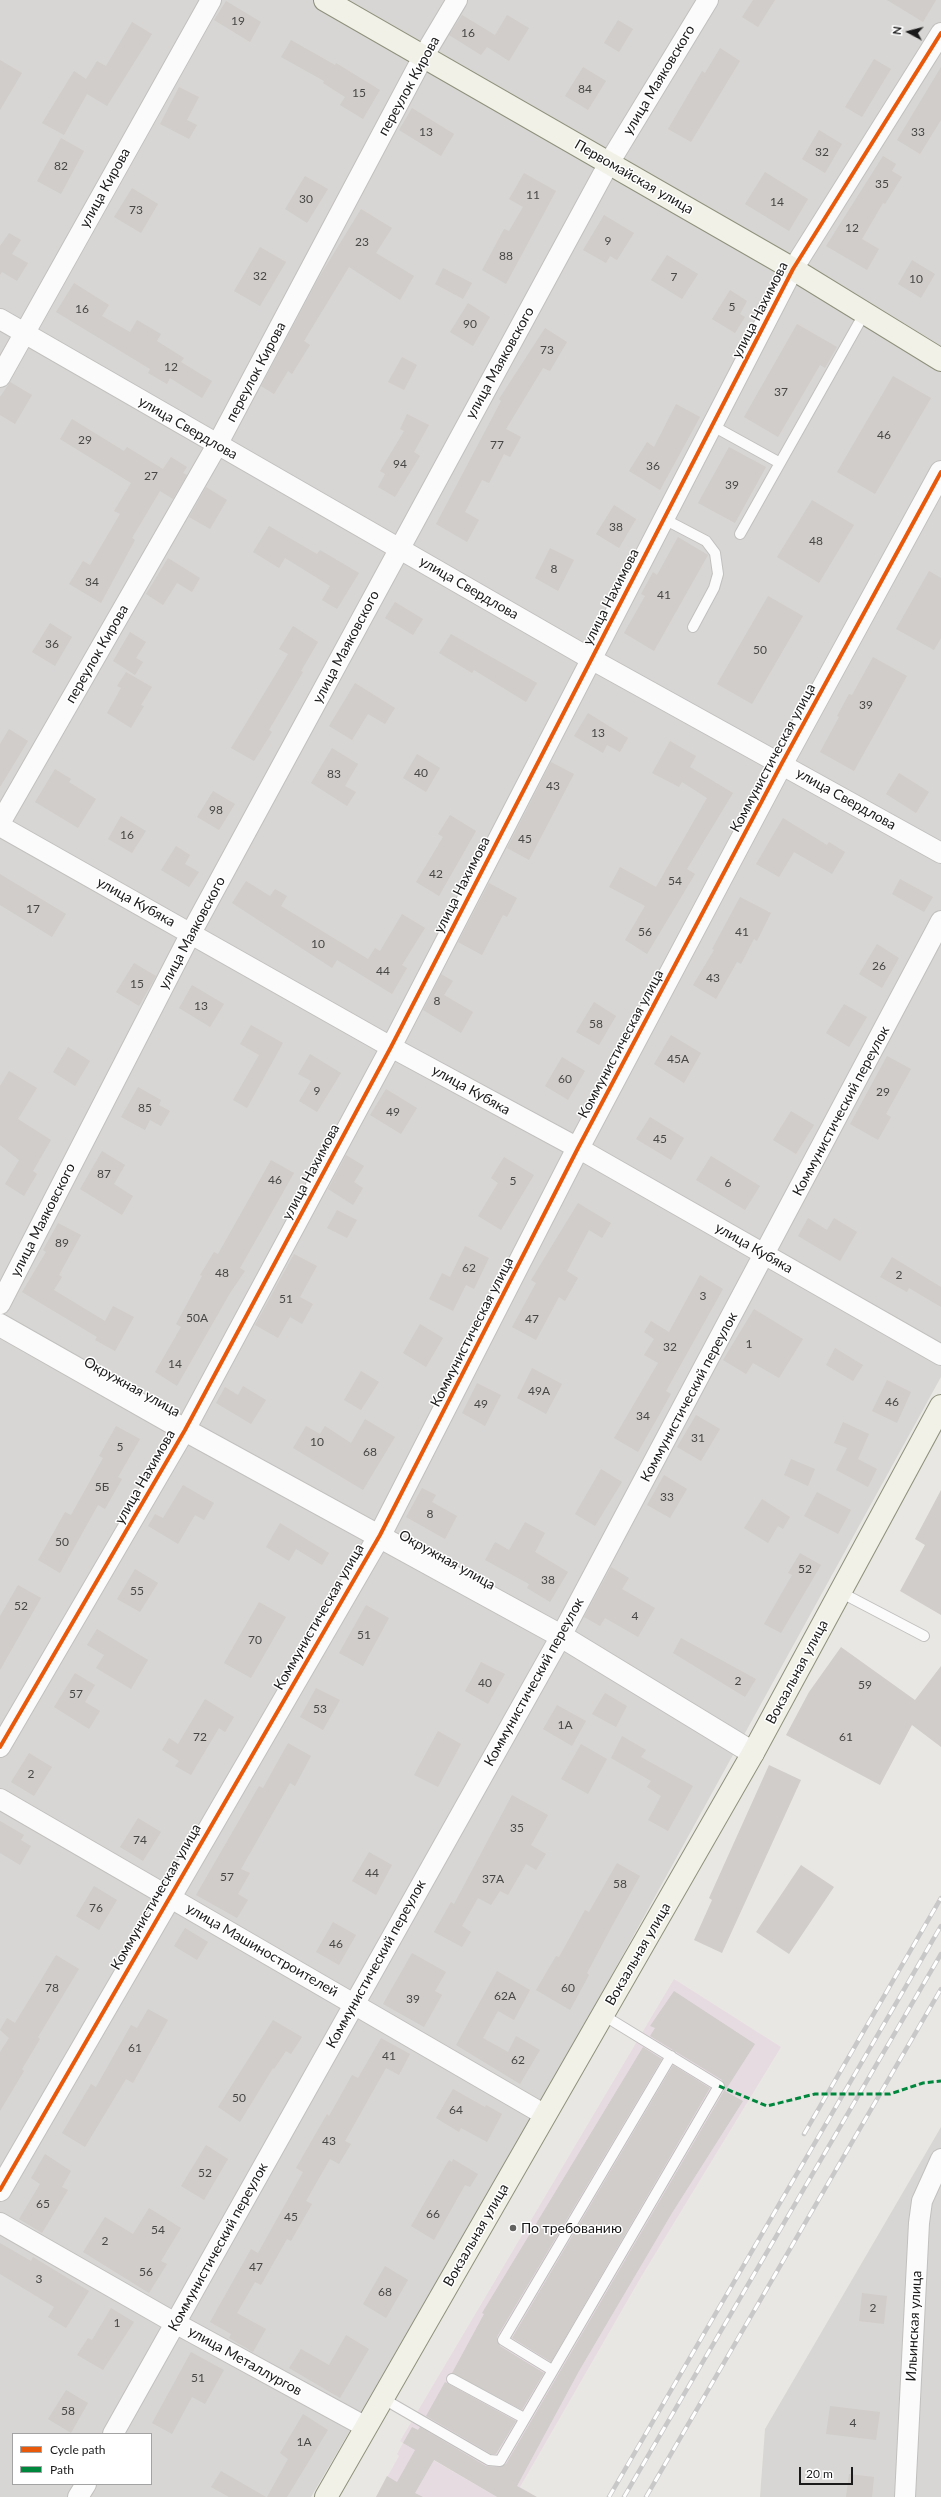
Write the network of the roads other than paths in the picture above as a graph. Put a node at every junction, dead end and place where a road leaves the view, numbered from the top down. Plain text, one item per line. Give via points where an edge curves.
1 (211, 0) edge
2 (325, 0) edge
3 (457, 0) edge
4 (708, 0) edge
5 (941, 33) edge
6 (423, 57) junction
7 (609, 163) junction
8 (793, 269) junction
9 (864, 314) junction
10 (0, 319) edge
11 (24, 332) junction
12 (941, 360) edge
13 (0, 377) edge
14 (713, 426) junction
15 (217, 445) junction
16 (780, 463) junction
17 (941, 472) edge
18 (664, 519) junction
19 (740, 534) dead end
20 (400, 548) junction
21 (693, 627) dead end
22 (591, 659) junction
23 (782, 763) junction
24 (0, 823) edge
25 (0, 826) edge
26 (941, 853) edge
27 (941, 921) edge
28 (191, 933) junction
29 (391, 1047) junction
30 (578, 1148) junction
31 (765, 1254) junction
32 (0, 1304) edge
33 (0, 1326) edge
34 (941, 1356) edge
35 (941, 1406) edge
36 (185, 1430) junction
37 (380, 1535) junction
38 (840, 1592) junction
39 (561, 1636) junction
40 (924, 1636) dead end
41 (0, 1747) edge
42 (754, 1753) junction
43 (0, 1799) edge
44 (169, 1896) junction
45 (354, 2003) junction
46 (603, 2015) junction
47 (671, 2056) junction
48 (545, 2115) junction
49 (941, 2159) edge
50 (0, 2190) edge
51 (0, 2222) edge
52 (175, 2323) junction
53 (552, 2370) junction
54 (452, 2378) dead end
55 (382, 2398) junction
56 (524, 2418) junction
57 (366, 2427) junction
58 (114, 2433) edge
59 (85, 2485) edge
60 (78, 2497) edge
61 (326, 2497) edge
62 (905, 2497) edge

1 - 11 street, улица Кирова
2 - 6 main road, Первомайская улица
3 - 6 street, переулок Кирова
4 - 7 street, улица Маяковского
5 - 8 street, улица Нахимова
6 - 7 main road, Первомайская улица
6 - 15 street, переулок Кирова
7 - 8 main road, Первомайская улица
7 - 20 street, улица Маяковского
8 - 9 main road, Первомайская улица
8 - 14 street, улица Нахимова
9 - 12 main road, Первомайская улица
9 - 16 lane
10 - 11 street, улица Свердлова
11 - 13 street, улица Кирова
11 - 15 street, улица Свердлова
14 - 16 lane
14 - 18 street, улица Нахимова
15 - 20 street, улица Свердлова
15 - 24 street, переулок Кирова
16 - 19 lane
17 - 23 street, Коммунистическая улица
18 - 21 lane via 706,541 714,554 718,574 714,588
18 - 22 street, улица Нахимова
20 - 22 street, улица Свердлова
20 - 28 street, улица Маяковского
22 - 23 street, улица Свердлова
22 - 29 street, улица Нахимова
23 - 26 street, улица Свердлова
23 - 30 street, Коммунистическая улица
25 - 28 street, улица Кубяка
27 - 31 street, Коммунистический переулок
28 - 29 street, улица Кубяка
28 - 32 street, улица Маяковского
29 - 30 street, улица Кубяка
29 - 36 street, улица Нахимова
30 - 31 street, улица Кубяка
30 - 37 street, Коммунистическая улица
31 - 34 street, улица Кубяка
31 - 39 street, Коммунистический переулок
33 - 36 street, Окружная улица
35 - 38 main road, Вокзальная улица
36 - 37 street, Окружная улица
36 - 41 street, улица Нахимова
37 - 39 street, Окружная улица
37 - 44 street, Коммунистическая улица
38 - 40 lane
38 - 42 main road, Вокзальная улица
39 - 42 street, Окружная улица
39 - 45 street, Коммунистический переулок
42 - 46 main road, Вокзальная улица
43 - 44 street, улица Машиностроителей
44 - 45 street, улица Машиностроителей
44 - 50 street, Коммунистическая улица
45 - 48 street, улица Машиностроителей
45 - 52 street, Коммунистический переулок
46 - 47 lane
46 - 48 main road, Вокзальная улица
47 - 53 lane via 719,2086
47 - 53 lane via 502,2340
48 - 55 main road, Вокзальная улица
49 - 62 street, Ильинская улица via 922,2201 919,2223
51 - 52 street, улица Металлургов
52 - 57 street, улица Металлургов
52 - 58 street, Коммунистический переулок
53 - 56 lane
54 - 56 lane
55 - 56 lane via 489,2460 500,2461
55 - 57 main road, Вокзальная улица
57 - 61 main road, Вокзальная улица
59 - 60 street

